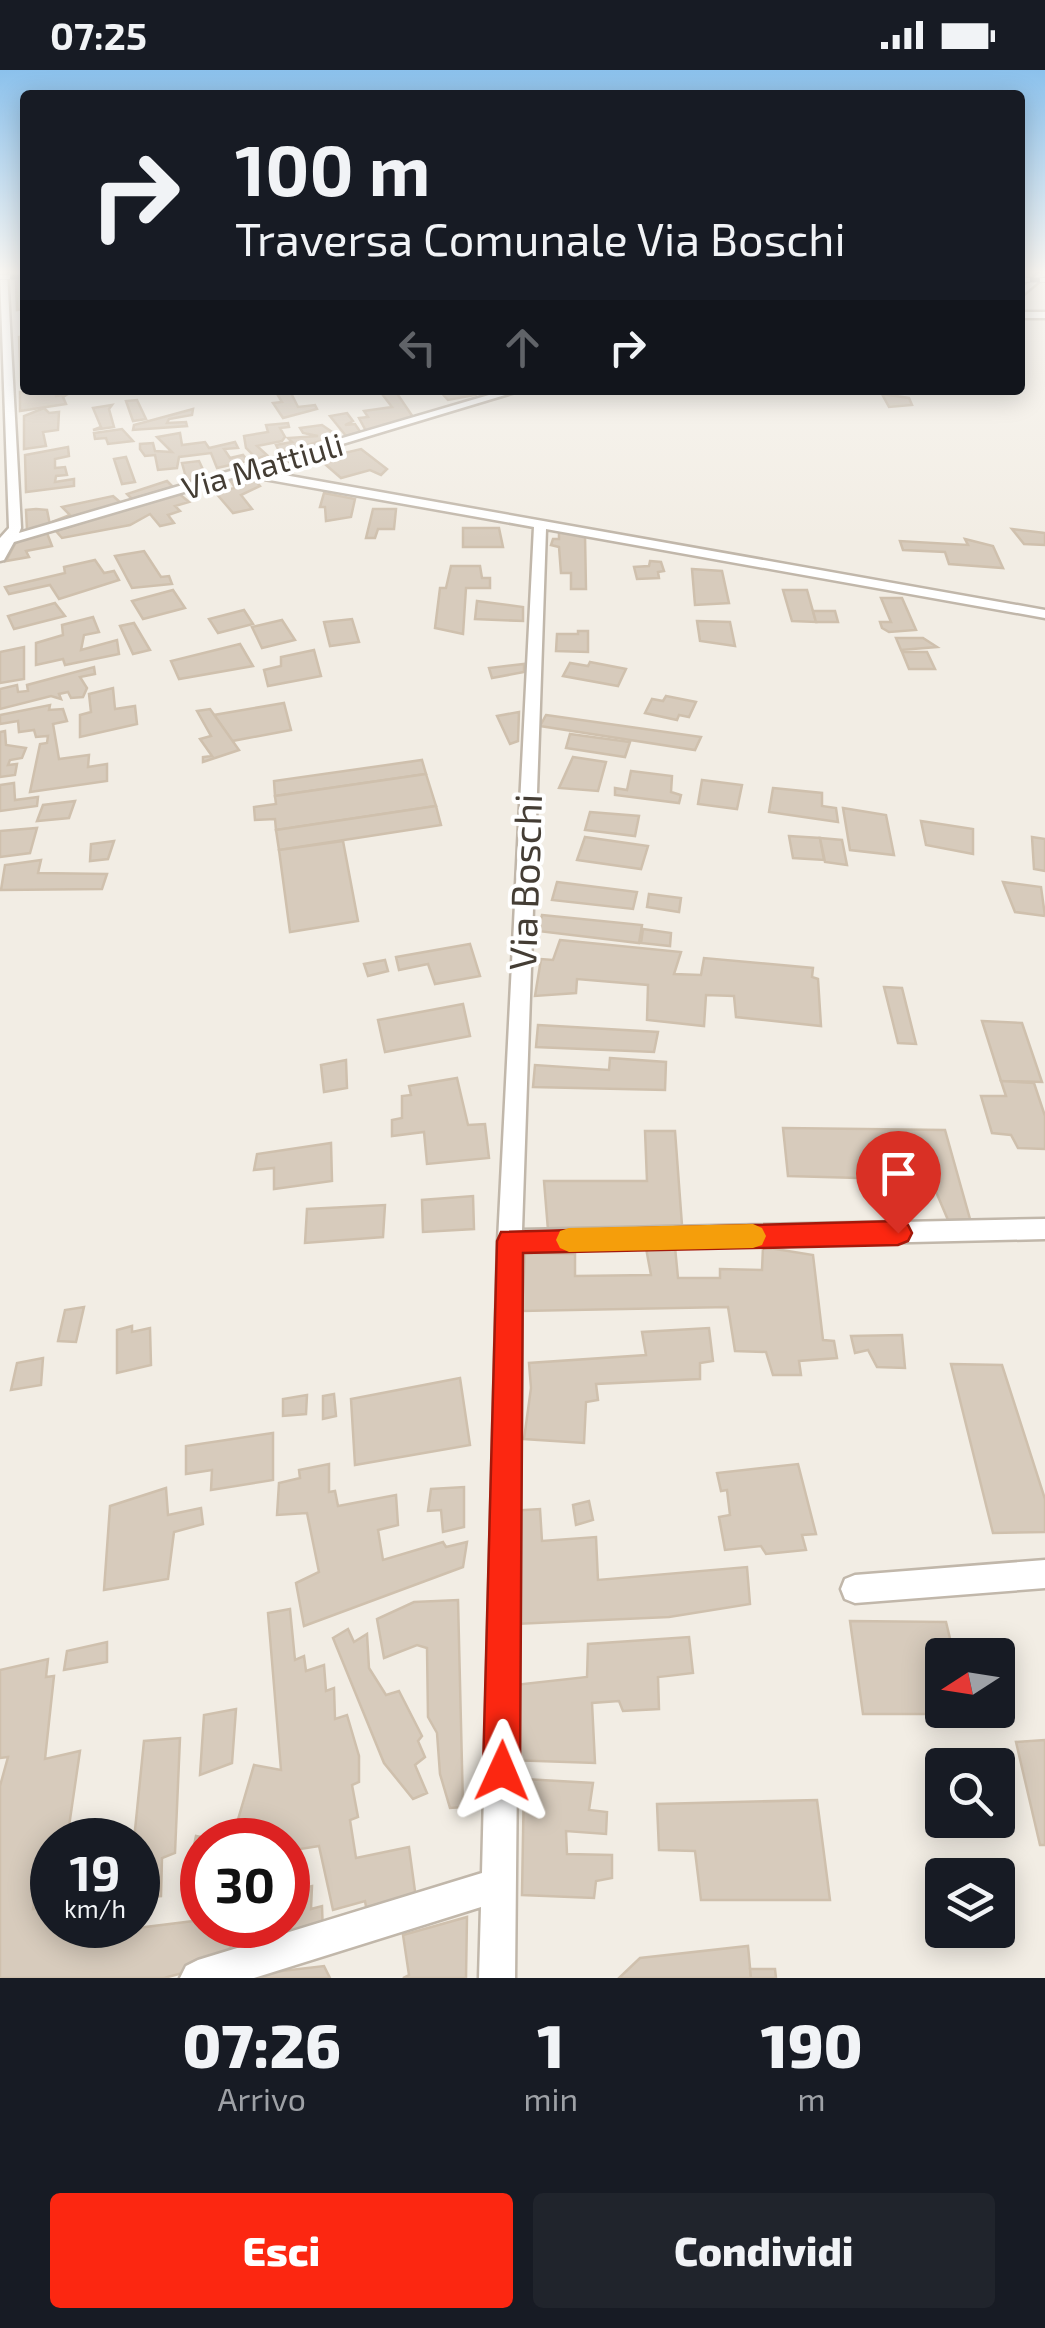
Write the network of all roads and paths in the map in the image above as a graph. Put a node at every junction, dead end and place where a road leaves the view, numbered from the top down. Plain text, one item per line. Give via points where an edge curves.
1 (7, 361) edge
2 (500, 395) edge
3 (241, 471) junction
4 (540, 524) junction
5 (4, 541) edge
6 (0, 557) edge
7 (1043, 614) edge
8 (1045, 1229) edge
9 (510, 1241) junction
10 (1045, 1574) edge
11 (855, 1589) dead end
12 (500, 1884) junction
13 (198, 1978) edge
14 (498, 1978) edge

1 - 5 street via 15,528
2 - 3 street, Via Mattiuli
3 - 4 street
3 - 5 street, Via Mattiuli
4 - 7 street
4 - 9 street, Via Boschi
5 - 6 street
8 - 9 street
9 - 12 street, Via Boschi
10 - 11 street
12 - 13 street
12 - 14 street, Via Boschi

